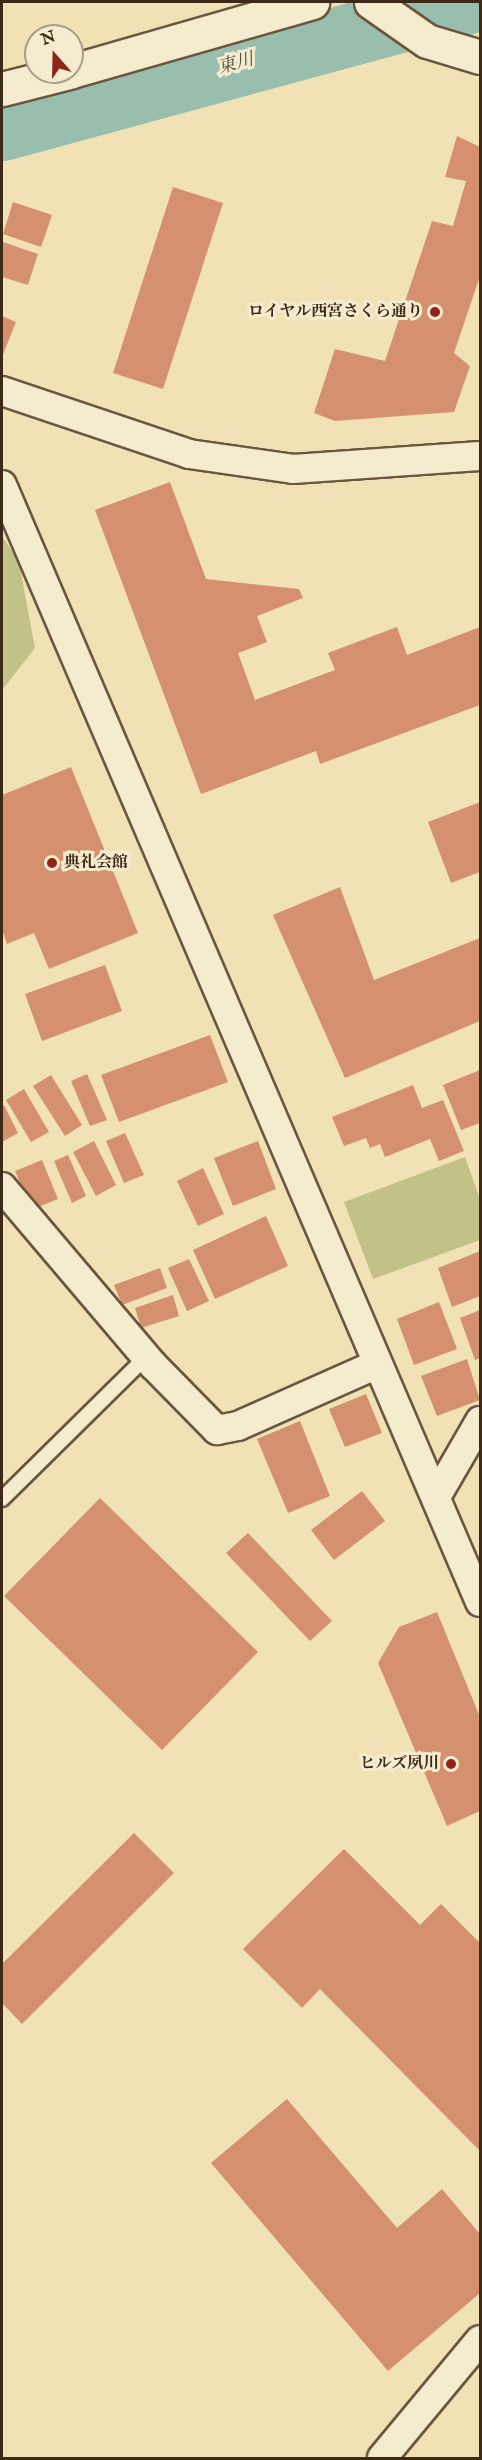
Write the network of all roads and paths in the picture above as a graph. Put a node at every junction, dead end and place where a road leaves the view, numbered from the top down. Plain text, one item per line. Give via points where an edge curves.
1 (312, 2) edge
2 (374, 4) edge
3 (480, 57) edge
4 (84, 68) edge
5 (24, 84) edge
6 (2, 89) edge
7 (2, 392) edge
8 (480, 456) edge
9 (2, 485) edge
10 (2, 1187) edge
11 (146, 1357) junction
12 (377, 1364) junction
13 (480, 1421) edge
14 (435, 1497) junction
15 (2, 1499) edge
16 (480, 1602) edge
17 (480, 2340) edge
18 (382, 2458) edge

1 - 4 street
2 - 3 street via 427,41
5 - 6 street
7 - 8 street via 189,454 293,469
9 - 12 street
10 - 11 street
11 - 12 street via 217,1430 238,1426
11 - 15 lane
12 - 14 street
13 - 14 street
14 - 16 street
17 - 18 street

